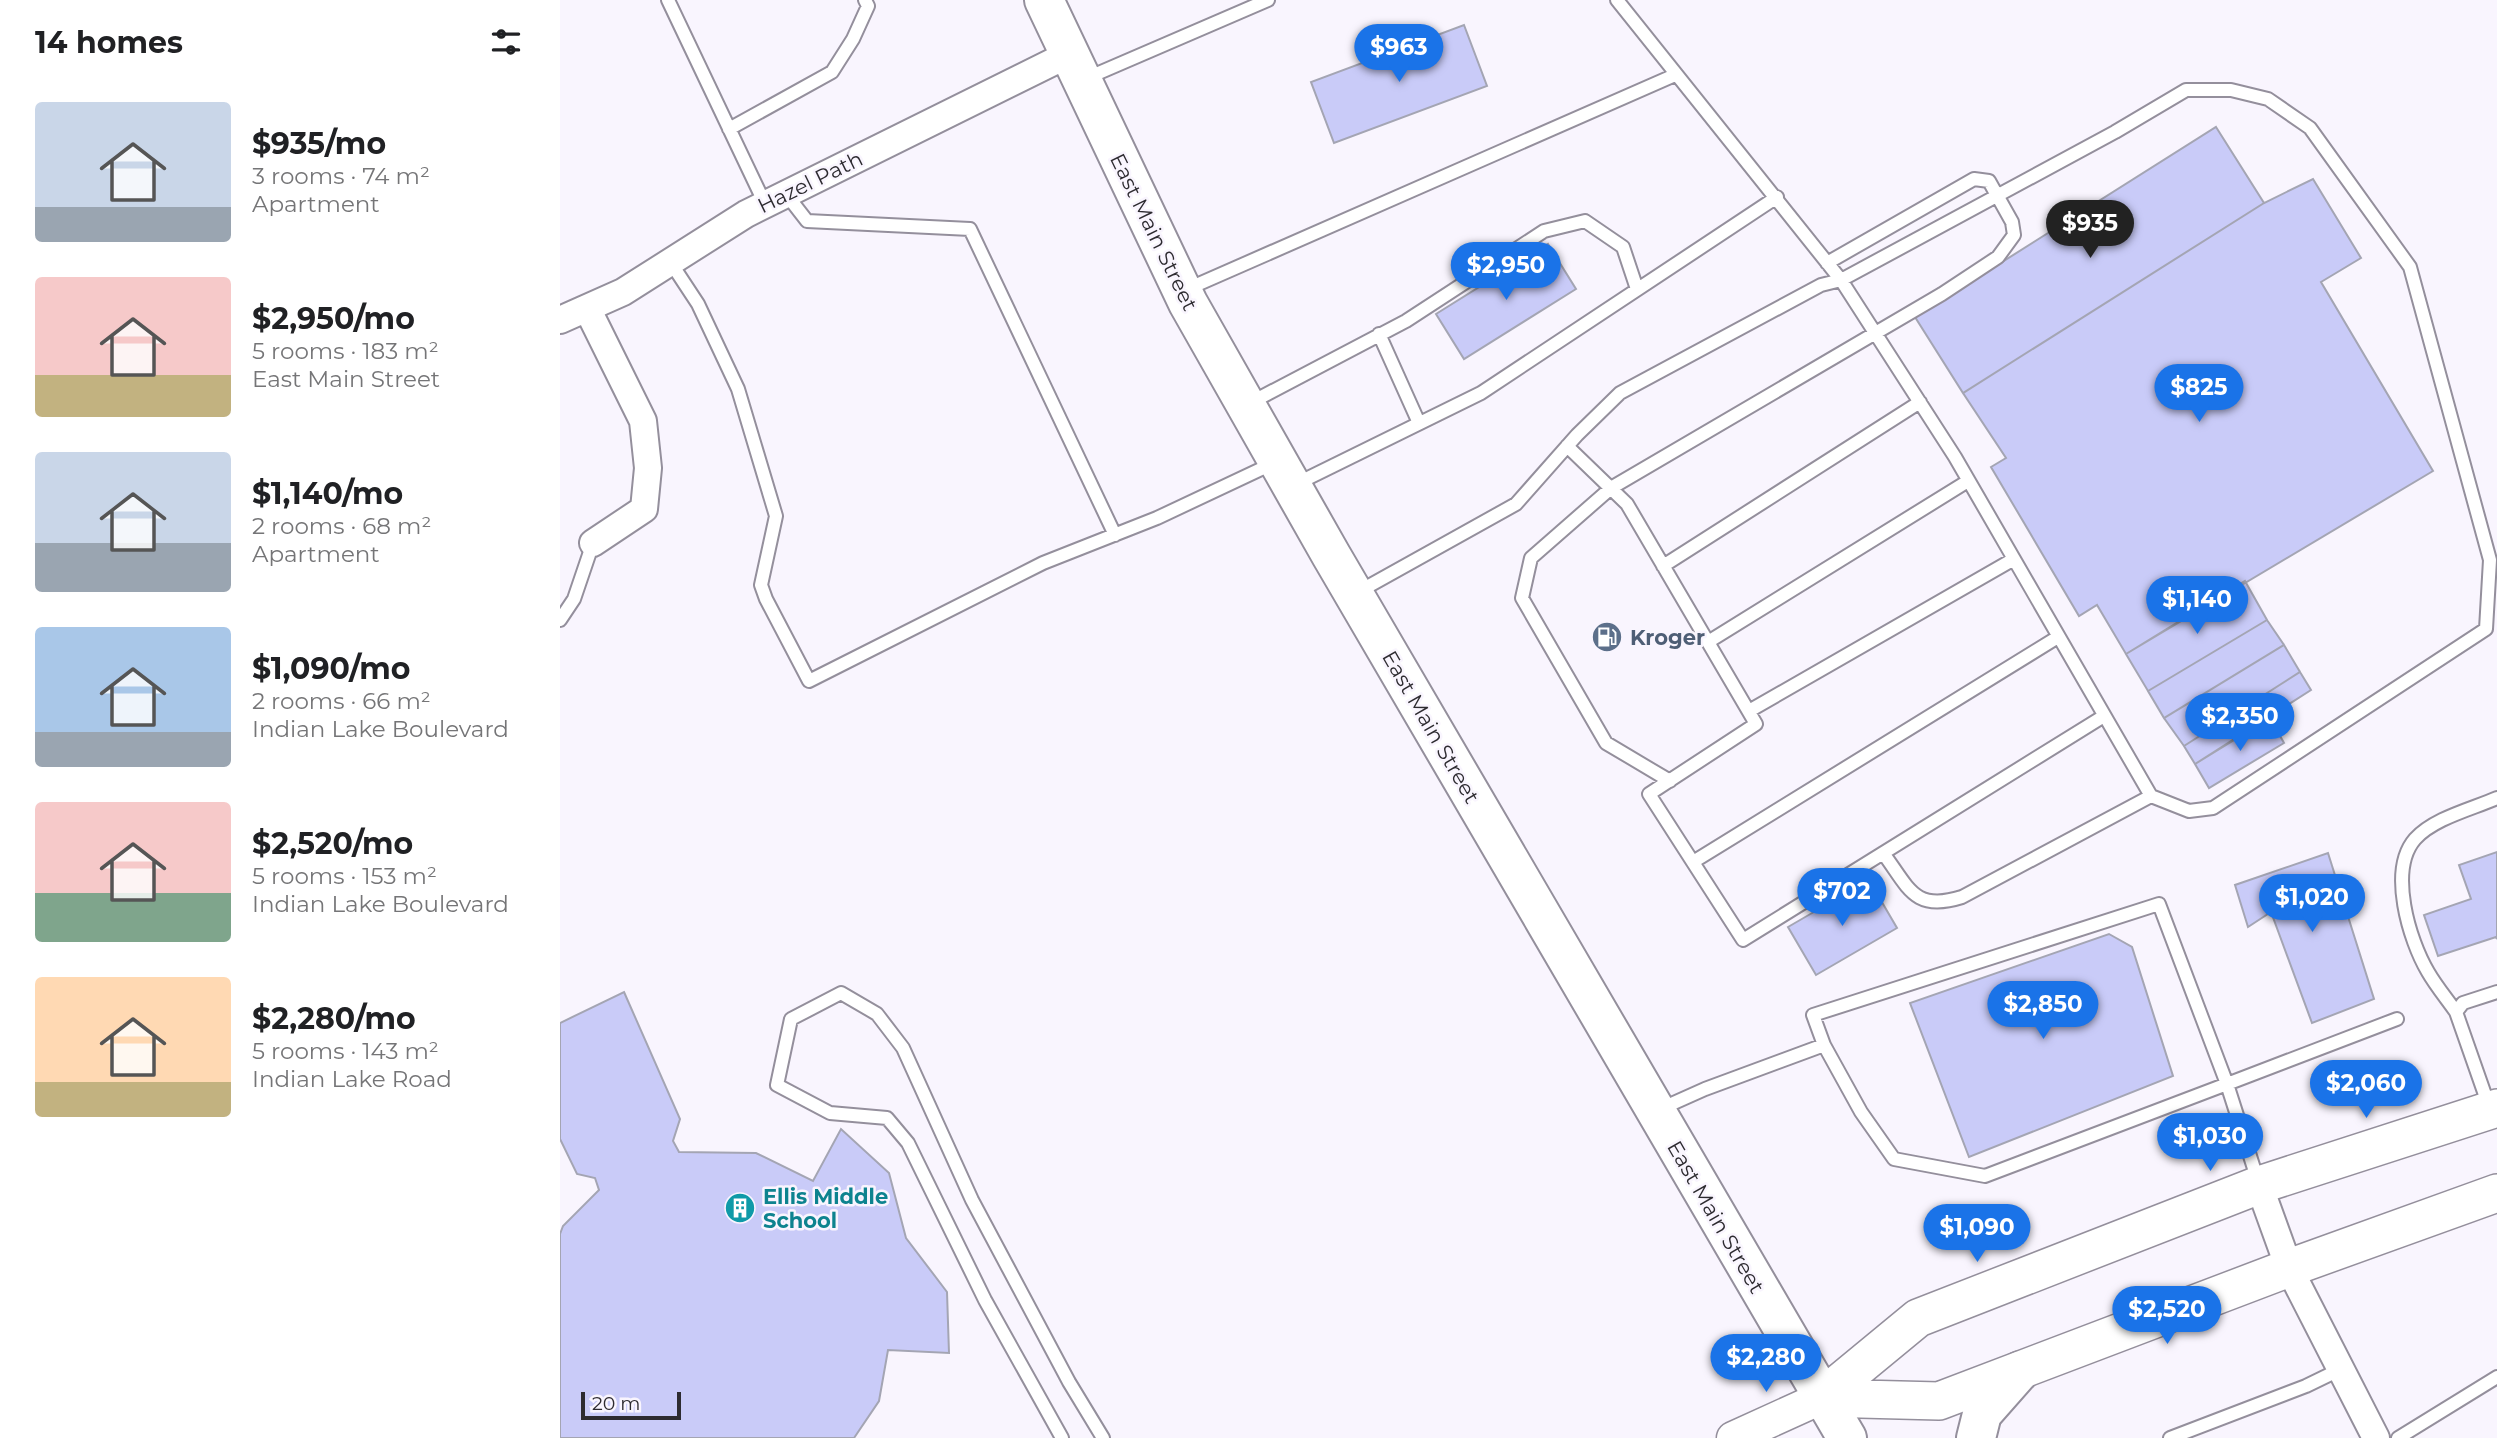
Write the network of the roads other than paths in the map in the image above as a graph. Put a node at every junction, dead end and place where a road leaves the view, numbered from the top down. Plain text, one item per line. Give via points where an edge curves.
1 (668, 0) edge
2 (865, 0) edge
3 (1044, 0) edge
4 (1268, 0) edge
5 (1617, 0) edge
6 (1074, 68) junction
7 (1675, 75) junction
8 (729, 129) junction
9 (1998, 195) junction
10 (1777, 197) junction
11 (775, 199) junction
12 (671, 263) junction
13 (1828, 263) junction
14 (1841, 280) junction
15 (1637, 289) junction
16 (1182, 291) junction
17 (587, 308) junction
18 (560, 320) edge
19 (1877, 333) junction
20 (1379, 334) junction
21 (1920, 402) junction
22 (1246, 405) junction
23 (1419, 423) junction
24 (1567, 446) junction
25 (1285, 474) junction
26 (1968, 481) junction
27 (1611, 488) junction
28 (1115, 535) junction
29 (593, 542) joint
30 (2014, 559) junction
31 (1663, 566) junction
32 (1354, 594) junction
33 (560, 620) edge
34 (2058, 637) junction
35 (1708, 642) junction
36 (1749, 711) junction
37 (2104, 716) junction
38 (1670, 780) junction
39 (2151, 796) junction
40 (2497, 798) edge
41 (1884, 853) junction
42 (1693, 862) junction
43 (2497, 992) edge
44 (2456, 1012) junction
45 (2397, 1019) dead end
46 (1824, 1045) junction
47 (2227, 1084) junction
48 (2494, 1109) edge
49 (1655, 1112) junction
50 (2259, 1185) junction
51 (2497, 1193) edge
52 (2289, 1268) junction
53 (2341, 1369) junction
54 (2020, 1371) junction
55 (2497, 1377) edge
56 (1821, 1398) junction
57 (1062, 1438) edge
58 (1103, 1438) edge
59 (1733, 1438) edge
60 (1847, 1438) edge
61 (1976, 1438) edge
62 (2170, 1438) edge
63 (2376, 1438) edge
64 (2398, 1438) edge

1 - 8 lane
2 - 8 lane via 867,6 853,39 832,72
3 - 6 main road, East Main Street
4 - 6 lane
5 - 7 lane
6 - 11 street, Hazel Path
6 - 16 main road, East Main Street
7 - 10 lane
7 - 16 lane
8 - 11 lane
9 - 13 lane via 1989,181 1974,179
9 - 14 lane
9 - 19 lane via 2012,222 2014,235 2009,246
9 - 39 lane via 2186,90 2231,90 2269,99 2310,128 2410,267 2490,560 2486,629 2213,808 2189,811
10 - 13 lane
10 - 15 lane
11 - 12 street, Hazel Path
11 - 28 lane via 807,221 970,229
12 - 17 street, Hazel Path
12 - 28 lane via 698,304 738,389 776,516 761,585 809,681 1043,563
13 - 14 lane
14 - 19 lane
14 - 24 lane via 1821,285 1620,393
15 - 20 lane via 1623,247 1586,220 1544,231
15 - 23 lane via 1481,393
16 - 22 main road, East Main Street
17 - 18 street, Hazel Path
17 - 29 street via 643,421 648,468 643,509
19 - 21 lane
19 - 27 lane
20 - 22 lane
20 - 23 lane
21 - 26 lane
21 - 31 lane
22 - 25 main road, East Main Street
23 - 25 lane
24 - 27 lane
24 - 32 lane via 1516,504
25 - 28 lane
25 - 32 main road, East Main Street
26 - 30 lane
26 - 35 lane
27 - 31 lane via 1627,504
27 - 38 lane via 1531,558 1522,598 1606,743
29 - 33 lane via 574,599
30 - 34 lane
30 - 36 lane
31 - 35 lane
32 - 49 main road, East Main Street
34 - 37 lane
34 - 42 lane
35 - 36 lane
36 - 38 lane via 1756,724
37 - 39 lane
37 - 41 lane
38 - 42 lane via 1649,794
39 - 41 lane via 1975,891 1944,903 1917,898
40 - 44 lane via 2426,831 2415,839 2401,866 2404,908 2427,971
41 - 42 lane via 1743,940
43 - 44 lane via 2463,1003
44 - 48 lane
45 - 47 lane
46 - 47 lane via 1861,1112 1894,1159 1985,1176
46 - 47 lane via 1813,1015 2159,904
46 - 49 lane
47 - 50 lane
48 - 50 main road
49 - 56 main road, East Main Street
50 - 52 street
50 - 56 main road via 1918,1318
51 - 52 main road
52 - 53 street
52 - 54 main road
53 - 62 lane
53 - 63 street
54 - 56 main road via 1938,1401
54 - 61 main road via 1982,1414
55 - 64 lane
56 - 59 street
56 - 60 main road, East Main Street
57 - 58 lane via 985,1300 908,1143 887,1118 830,1113 777,1085 791,1019 841,993 877,1014 903,1048 972,1200

